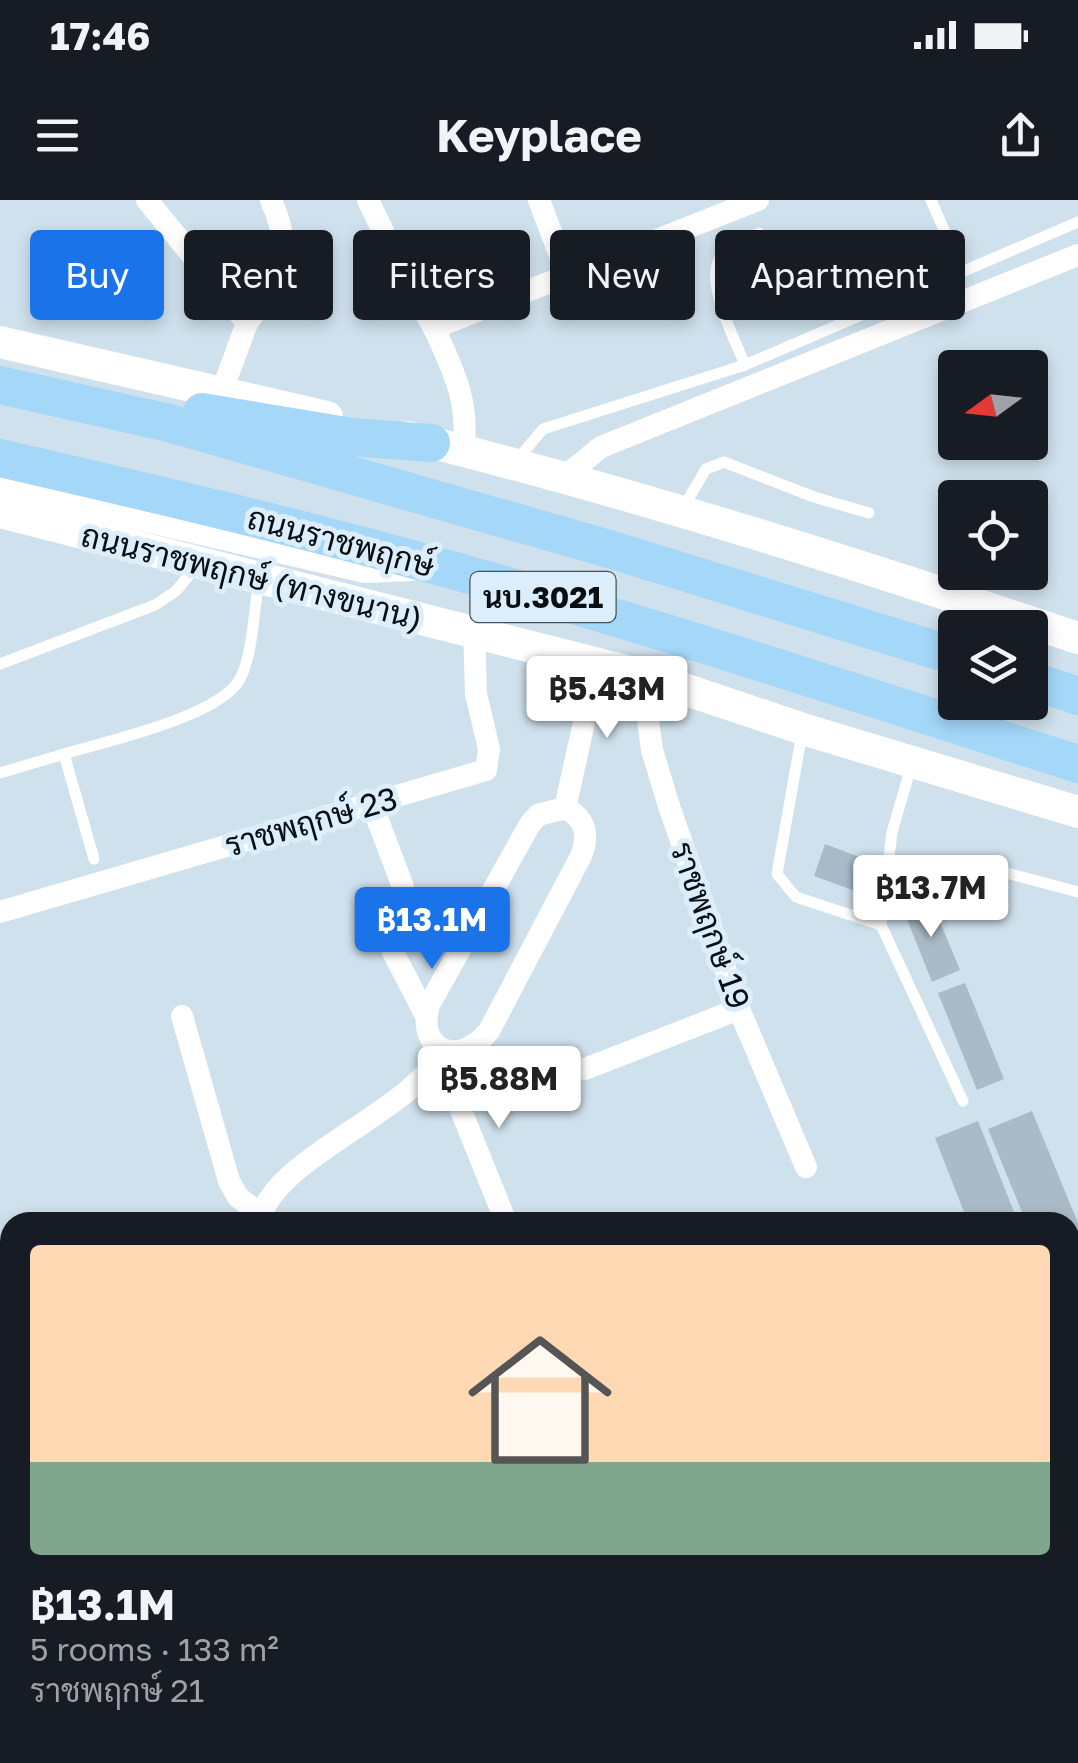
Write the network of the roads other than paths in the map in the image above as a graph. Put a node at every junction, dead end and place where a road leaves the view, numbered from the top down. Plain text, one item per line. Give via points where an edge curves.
1 (147, 200) edge
2 (271, 200) edge
3 (368, 200) edge
4 (538, 200) edge
5 (931, 200) edge
6 (745, 203) edge
7 (1078, 222) edge
8 (550, 230) edge
9 (680, 230) edge
10 (944, 230) edge
11 (1078, 256) edge
12 (965, 270) edge
13 (550, 283) edge
14 (727, 320) edge
15 (849, 320) edge
16 (247, 323) junction
17 (434, 328) junction
18 (0, 342) edge
19 (0, 364) edge
20 (745, 365) junction
21 (0, 385) edge
22 (56, 385) junction
23 (218, 402) junction
24 (448, 447) junction
25 (0, 458) edge
26 (515, 463) junction
27 (563, 478) junction
28 (0, 482) edge
29 (0, 512) edge
30 (681, 512) junction
31 (870, 513) dead end
32 (201, 562) junction
33 (430, 564) junction
34 (259, 578) junction
35 (474, 631) junction
36 (1078, 638) edge
37 (938, 651) edge
38 (0, 664) edge
39 (598, 664) junction
40 (642, 676) junction
41 (1048, 686) edge
42 (1078, 696) edge
43 (802, 729) junction
44 (64, 754) junction
45 (913, 762) junction
46 (1078, 764) edge
47 (0, 773) edge
48 (371, 802) junction
49 (566, 808) junction
50 (1078, 812) edge
51 (94, 859) dead end
52 (984, 867) dead end
53 (403, 887) dead end
54 (1078, 892) edge
55 (0, 912) edge
56 (881, 925) junction
57 (392, 952) dead end
58 (739, 1009) junction
59 (182, 1016) dead end
60 (426, 1016) junction
61 (440, 1056) junction
62 (586, 1069) dead end
63 (963, 1101) dead end
64 (806, 1167) dead end
65 (253, 1212) edge
66 (264, 1212) edge
67 (502, 1212) edge

1 - 16 street
2 - 16 street via 285,239 284,262
3 - 17 street
4 - 8 street
5 - 10 lane
6 - 9 street
7 - 12 lane
11 - 27 street via 600,447
13 - 17 street
14 - 20 lane
15 - 20 lane
16 - 23 street
17 - 24 street via 468,424
18 - 23 main road
19 - 22 main road
20 - 26 lane via 543,429
21 - 22 main road, ถนนราชพฤกษ์ / นบ.3021
22 - 23 main road
22 - 37 main road, ถนนราชพฤกษ์ / นบ.3021
23 - 24 main road via 352,436
24 - 26 main road
25 - 33 main road, ถนนราชพฤกษ์ / นบ.3021
26 - 27 main road
27 - 30 main road
28 - 33 main road via 365,567
29 - 32 main road, ถนนราชพฤกษ์ (ทางขนาน) / นบ.3021
30 - 31 lane via 706,469 724,462
30 - 36 main road
32 - 34 main road, ถนนราชพฤกษ์ (ทางขนาน) / นบ.3021
32 - 38 lane via 155,605
33 - 46 main road, ถนนราชพฤกษ์ / นบ.3021
34 - 35 main road, ถนนราชพฤกษ์ (ทางขนาน) / นบ.3021
34 - 44 lane via 241,676 230,694 209,708
35 - 39 main road, ถนนราชพฤกษ์ (ทางขนาน) / นบ.3021
35 - 48 street, ราชพฤกษ์ 23 via 486,770
39 - 40 main road, ถนนราชพฤกษ์ (ทางขนาน) / นบ.3021
39 - 49 street
40 - 43 main road, ถนนราชพฤกษ์ (ทางขนาน) / นบ.3021
40 - 58 street, ราชพฤกษ์ 19 via 652,750
41 - 42 main road
43 - 45 main road, ถนนราชพฤกษ์ (ทางขนาน) / นบ.3021
43 - 56 lane via 777,874 796,897
44 - 47 lane
44 - 51 lane
45 - 50 main road, ถนนราชพฤกษ์ (ทางขนาน) / นบ.3021
45 - 56 lane via 892,832
48 - 53 street
48 - 55 street, ราชพฤกษ์ 23
49 - 60 street via 530,824
49 - 61 street via 584,826 581,856 488,1031 470,1049
52 - 54 lane
56 - 63 lane
57 - 60 street
58 - 62 street
58 - 64 street, ราชพฤกษ์ 19
59 - 65 street via 229,1182
60 - 61 street
61 - 66 street via 408,1091 298,1170
61 - 67 street

